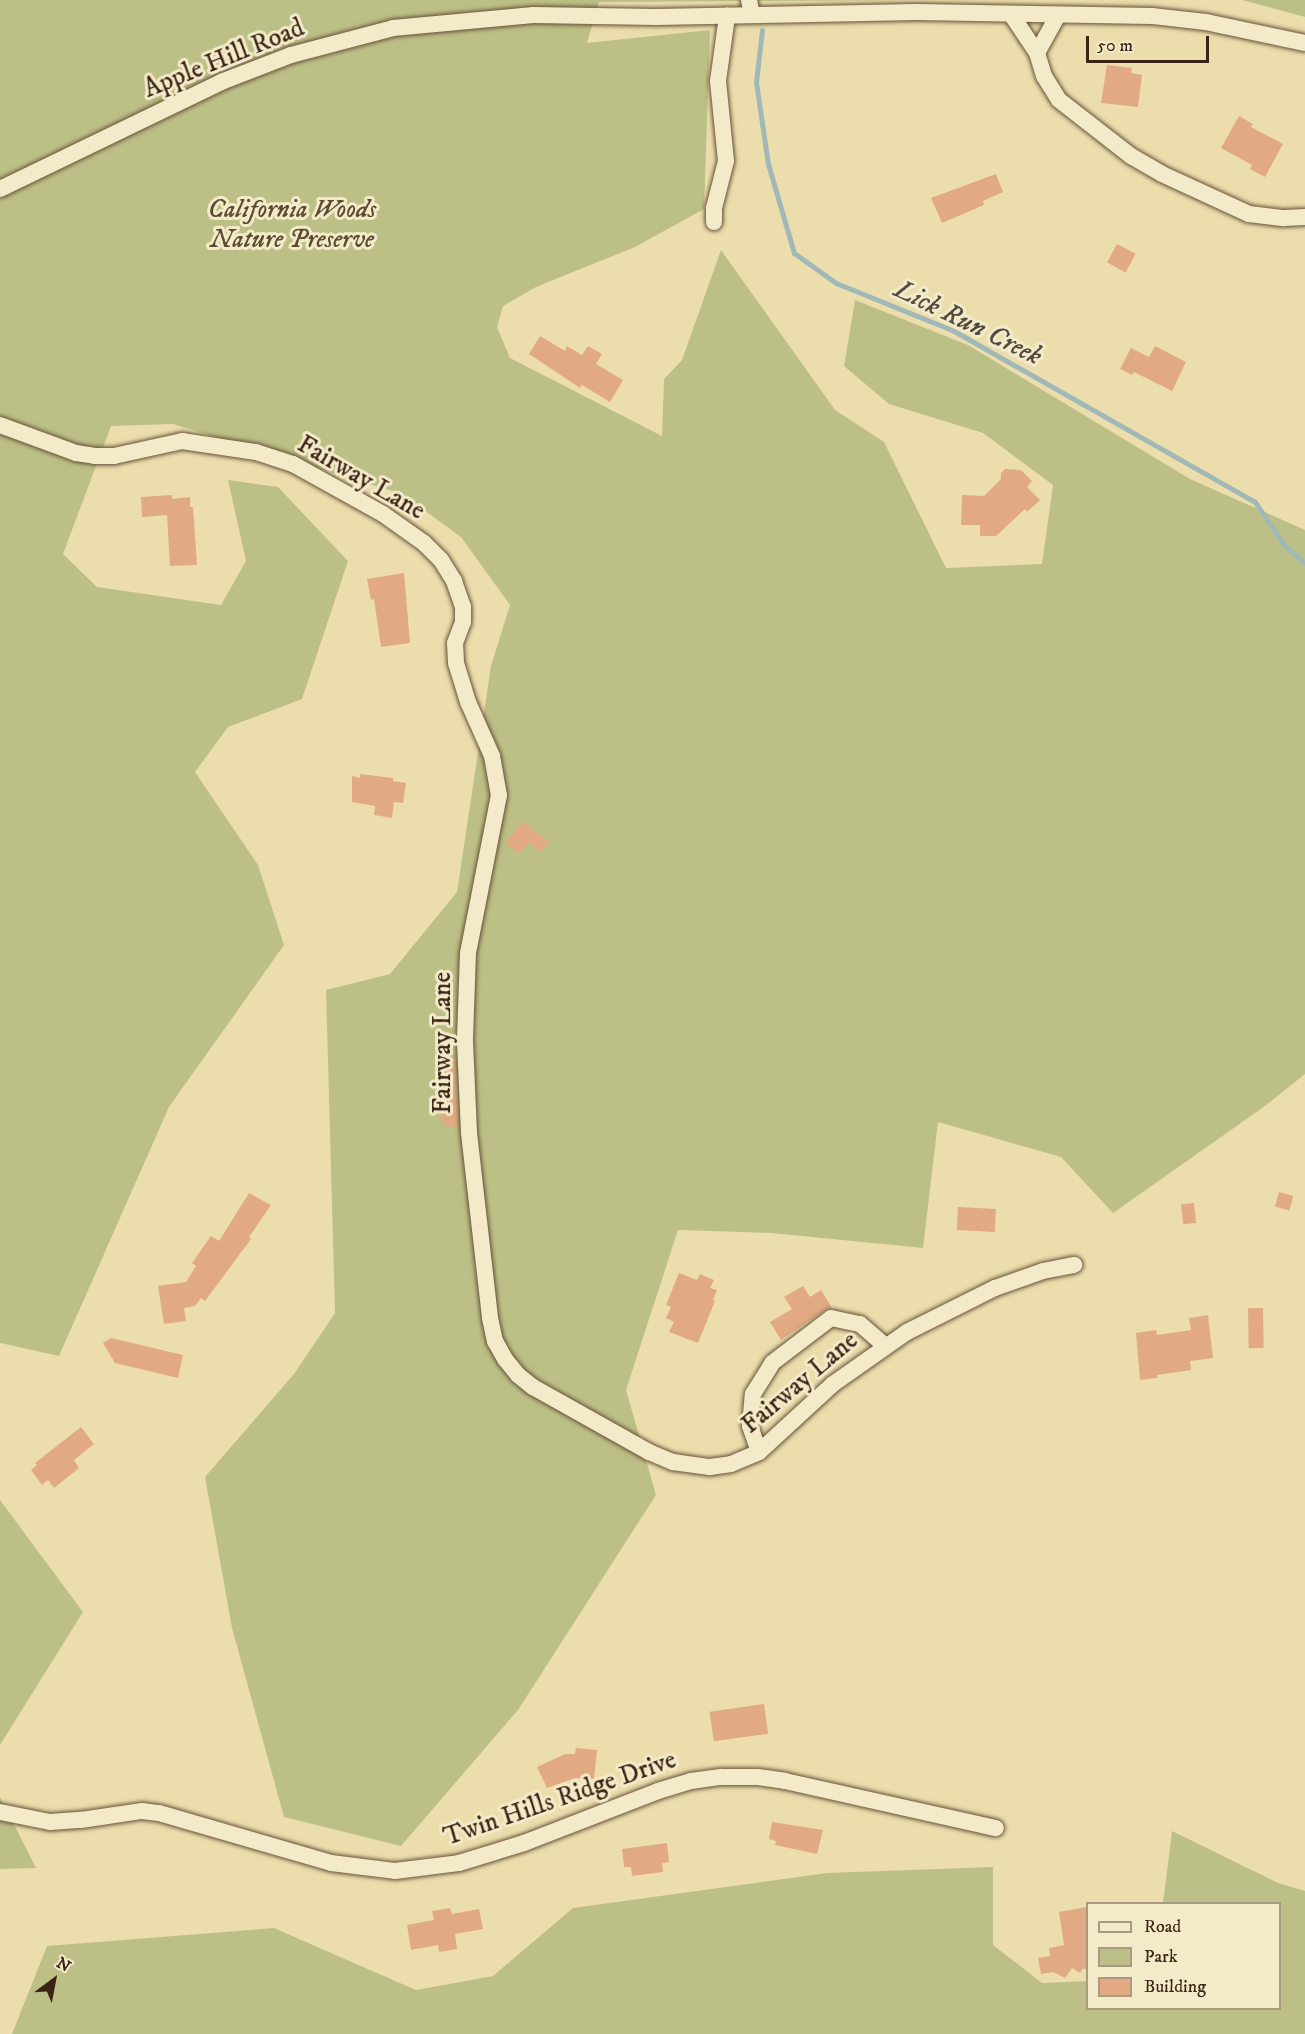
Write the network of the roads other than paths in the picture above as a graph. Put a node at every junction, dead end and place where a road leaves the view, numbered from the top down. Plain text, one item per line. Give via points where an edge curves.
1 (750, 8) edge
2 (1011, 15) junction
3 (1058, 15) junction
4 (727, 16) junction
5 (1305, 43) edge
6 (1037, 52) junction
7 (0, 189) edge
8 (1305, 217) edge
9 (714, 222) dead end
10 (0, 425) edge
11 (1074, 1265) dead end
12 (885, 1346) junction
13 (759, 1452) junction
14 (0, 1812) edge
15 (996, 1828) dead end

1 - 2 street, Apple Hill Road
1 - 4 street, Apple Hill Road
2 - 3 street, Apple Hill Road
2 - 6 street
3 - 5 street, Apple Hill Road via 1152,16 1206,22
3 - 6 street
4 - 7 street, Apple Hill Road via 533,15 393,28 291,55 221,82
4 - 9 street via 718,81 726,161
6 - 8 street via 1044,76 1059,100 1131,156 1249,214
10 - 13 street, Fairway Lane via 76,453 95,456 114,456 182,441 256,452 311,473 383,514 424,543 441,561 454,581 463,607 463,622 455,643 461,685 492,756 498,780 499,795 468,953 465,1041 477,1215 495,1341 518,1375 533,1387 649,1452 682,1464 710,1467 731,1464
11 - 12 street, Fairway Lane via 1043,1271 949,1308
12 - 13 street, Fairway Lane via 833,1384
12 - 13 street via 860,1324 831,1318 772,1363 753,1394 750,1426
14 - 15 street, Twin Hills Ridge Drive via 50,1822 142,1811 159,1813 331,1863 395,1871 459,1863 524,1843 658,1791 721,1777 785,1780

